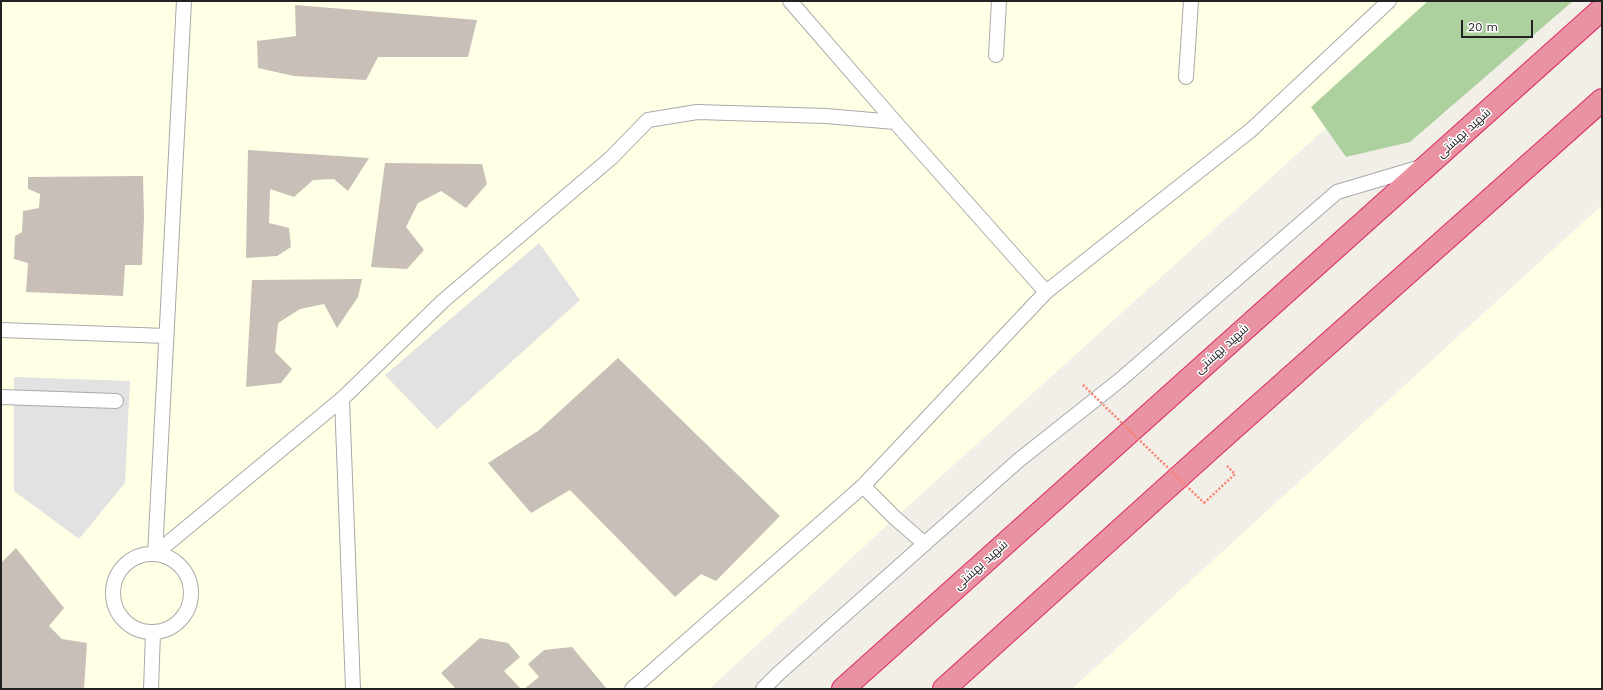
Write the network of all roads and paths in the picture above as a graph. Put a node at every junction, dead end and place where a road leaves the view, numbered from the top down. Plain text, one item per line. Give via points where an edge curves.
1 (184, 1) edge
2 (790, 1) edge
3 (1000, 1) edge
4 (1191, 1) edge
5 (1389, 1) edge
6 (1602, 9) edge
7 (996, 55) dead end
8 (1186, 77) dead end
9 (1602, 100) edge
10 (895, 122) junction
11 (1429, 164) junction
12 (1046, 292) junction
13 (1, 330) edge
14 (166, 336) junction
15 (1084, 385) dead end
16 (1, 397) edge
17 (342, 399) junction
18 (116, 400) dead end
19 (1235, 474) dead end
20 (863, 486) junction
21 (925, 544) junction
22 (155, 554) junction
23 (153, 633) junction
24 (151, 689) edge
25 (353, 689) edge
26 (632, 689) edge
27 (763, 689) edge
28 (843, 689) edge
29 (944, 689) edge

1 - 14 lane
2 - 10 lane
3 - 7 lane
4 - 8 lane
5 - 12 lane via 1251,130
6 - 11 highway, شهید بهشتی
9 - 29 highway
10 - 12 lane
10 - 17 lane via 826,116 697,112 648,120 611,158 443,301
11 - 21 lane via 1337,192 1120,380 1019,460
11 - 28 highway, شهید بهشتی
12 - 20 lane
13 - 14 lane
14 - 22 lane
15 - 19 path, bridge via 1204,503
16 - 18 lane
17 - 22 lane
17 - 25 lane
20 - 21 lane
20 - 26 lane
21 - 27 lane
22 - 23 lane via 167,557 178,564 191,588 186,613 166,630
22 - 23 lane via 142,555 130,560 120,569 114,580 112,592 114,605 120,616 140,631
23 - 24 lane

